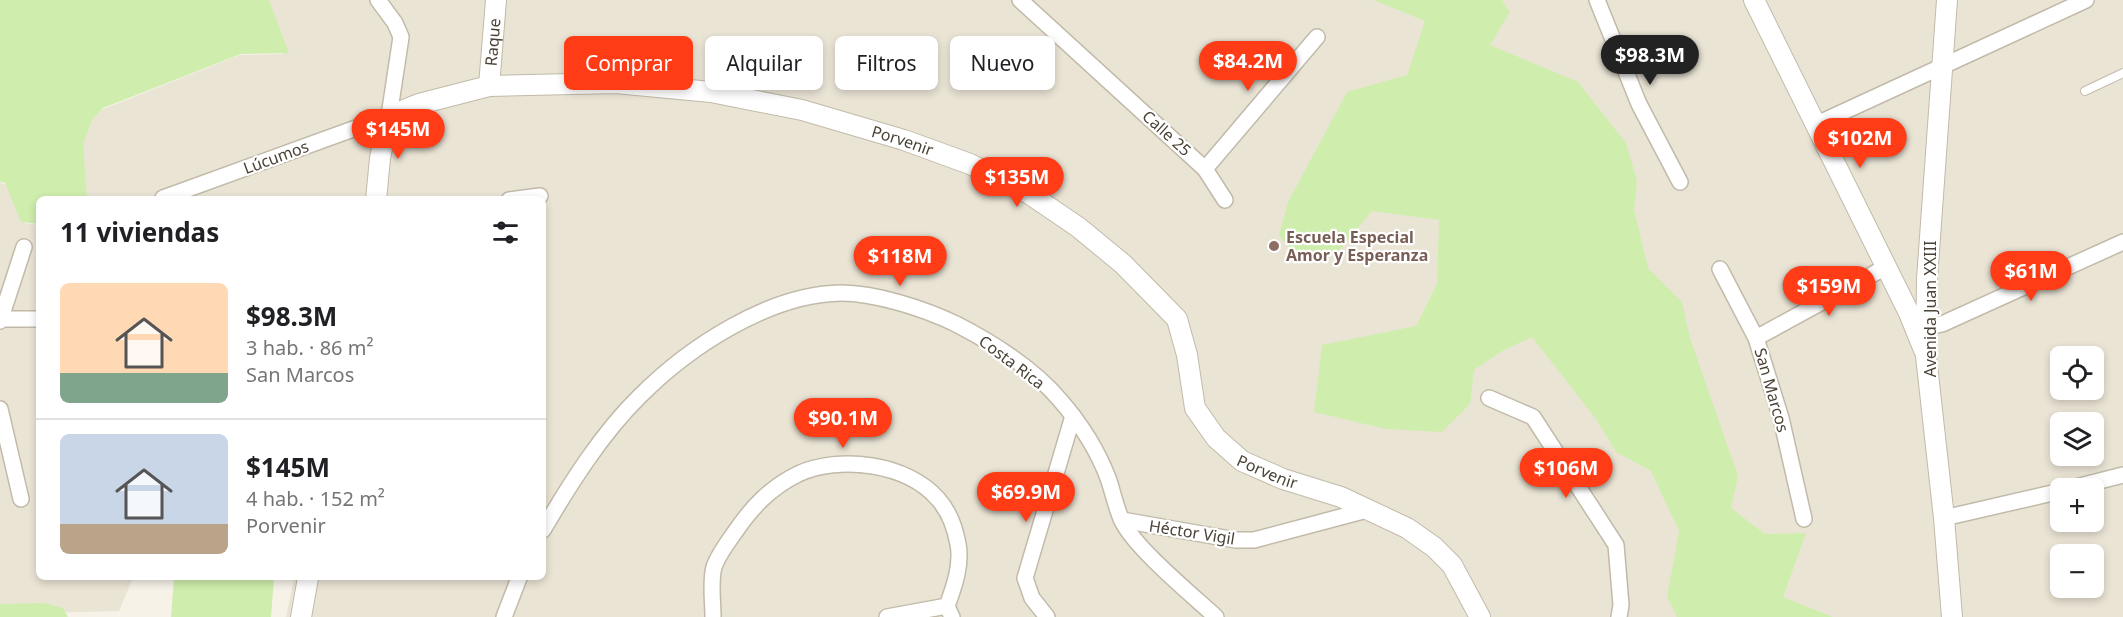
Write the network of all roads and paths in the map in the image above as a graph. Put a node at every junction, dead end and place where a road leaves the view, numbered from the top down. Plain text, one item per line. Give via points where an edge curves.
1 (378, 0) edge
2 (496, 0) edge
3 (1020, 0) edge
4 (1597, 0) edge
5 (1754, 0) edge
6 (1947, 0) edge
7 (2086, 0) edge
8 (1317, 37) dead end
9 (1942, 66) junction
10 (2123, 73) edge
11 (489, 86) junction
12 (2085, 91) dead end
13 (389, 116) junction
14 (1817, 124) junction
15 (1205, 168) junction
16 (1680, 182) dead end
17 (169, 196) edge
18 (376, 196) edge
19 (1225, 200) dead end
20 (2123, 242) edge
21 (24, 247) dead end
22 (1886, 267) junction
23 (1720, 269) dead end
24 (36, 319) edge
25 (0, 320) edge
26 (1928, 327) junction
27 (1756, 338) junction
28 (1926, 356) junction
29 (1489, 398) dead end
30 (0, 409) edge
31 (1072, 416) junction
32 (2123, 475) edge
33 (2104, 480) edge
34 (2050, 494) edge
35 (21, 499) dead end
36 (1367, 510) junction
37 (1944, 518) junction
38 (1804, 519) dead end
39 (1122, 520) junction
40 (546, 526) edge
41 (308, 580) edge
42 (518, 580) edge
43 (949, 611) edge
44 (301, 617) edge
45 (504, 617) edge
46 (713, 617) edge
47 (887, 617) edge
48 (1047, 617) edge
49 (1215, 617) edge
50 (1480, 617) edge
51 (1619, 617) edge
52 (1952, 617) edge

1 - 13 street via 401,37
2 - 11 street, Raque
3 - 15 street, Calle 25
4 - 16 street via 1639,104
5 - 14 street
6 - 9 street, Avenida Juan XXIII
7 - 9 street
8 - 15 street
9 - 14 street
9 - 26 street, Avenida Juan XXIII via 1927,279
10 - 12 lane
11 - 13 street, Porvenir
11 - 36 street, Porvenir via 616,83 711,92 802,110 970,164 1029,193 1078,227 1123,264 1177,319 1195,408 1216,438 1242,461
13 - 17 street, Lúcumos
13 - 18 street
14 - 22 street
15 - 19 street, Calle 25
20 - 26 street
21 - 25 street
22 - 27 street
22 - 28 street
23 - 27 street, San Marcos
24 - 25 street
26 - 28 street, Avenida Juan XXIII
27 - 38 street, San Marcos via 1781,418
28 - 37 street, Avenida Juan XXIII
29 - 51 street via 1533,417 1616,545
30 - 35 street
31 - 39 street, Costa Rica via 1094,446
31 - 40 street, Costa Rica via 1059,398 986,339 934,313 843,293 804,297 779,304 702,345 639,396 607,434
31 - 48 street via 1025,578 1032,598
32 - 33 street
34 - 37 street
36 - 39 street, Héctor Vigil via 1254,540
36 - 50 street, Porvenir via 1407,528 1434,547 1452,565
37 - 52 street, Avenida Juan XXIII
39 - 49 street, Costa Rica via 1143,548
41 - 44 street
42 - 45 street
43 - 46 street via 959,546 952,520 938,498 916,481 859,464 800,473 771,490 750,511 714,568
43 - 47 street

